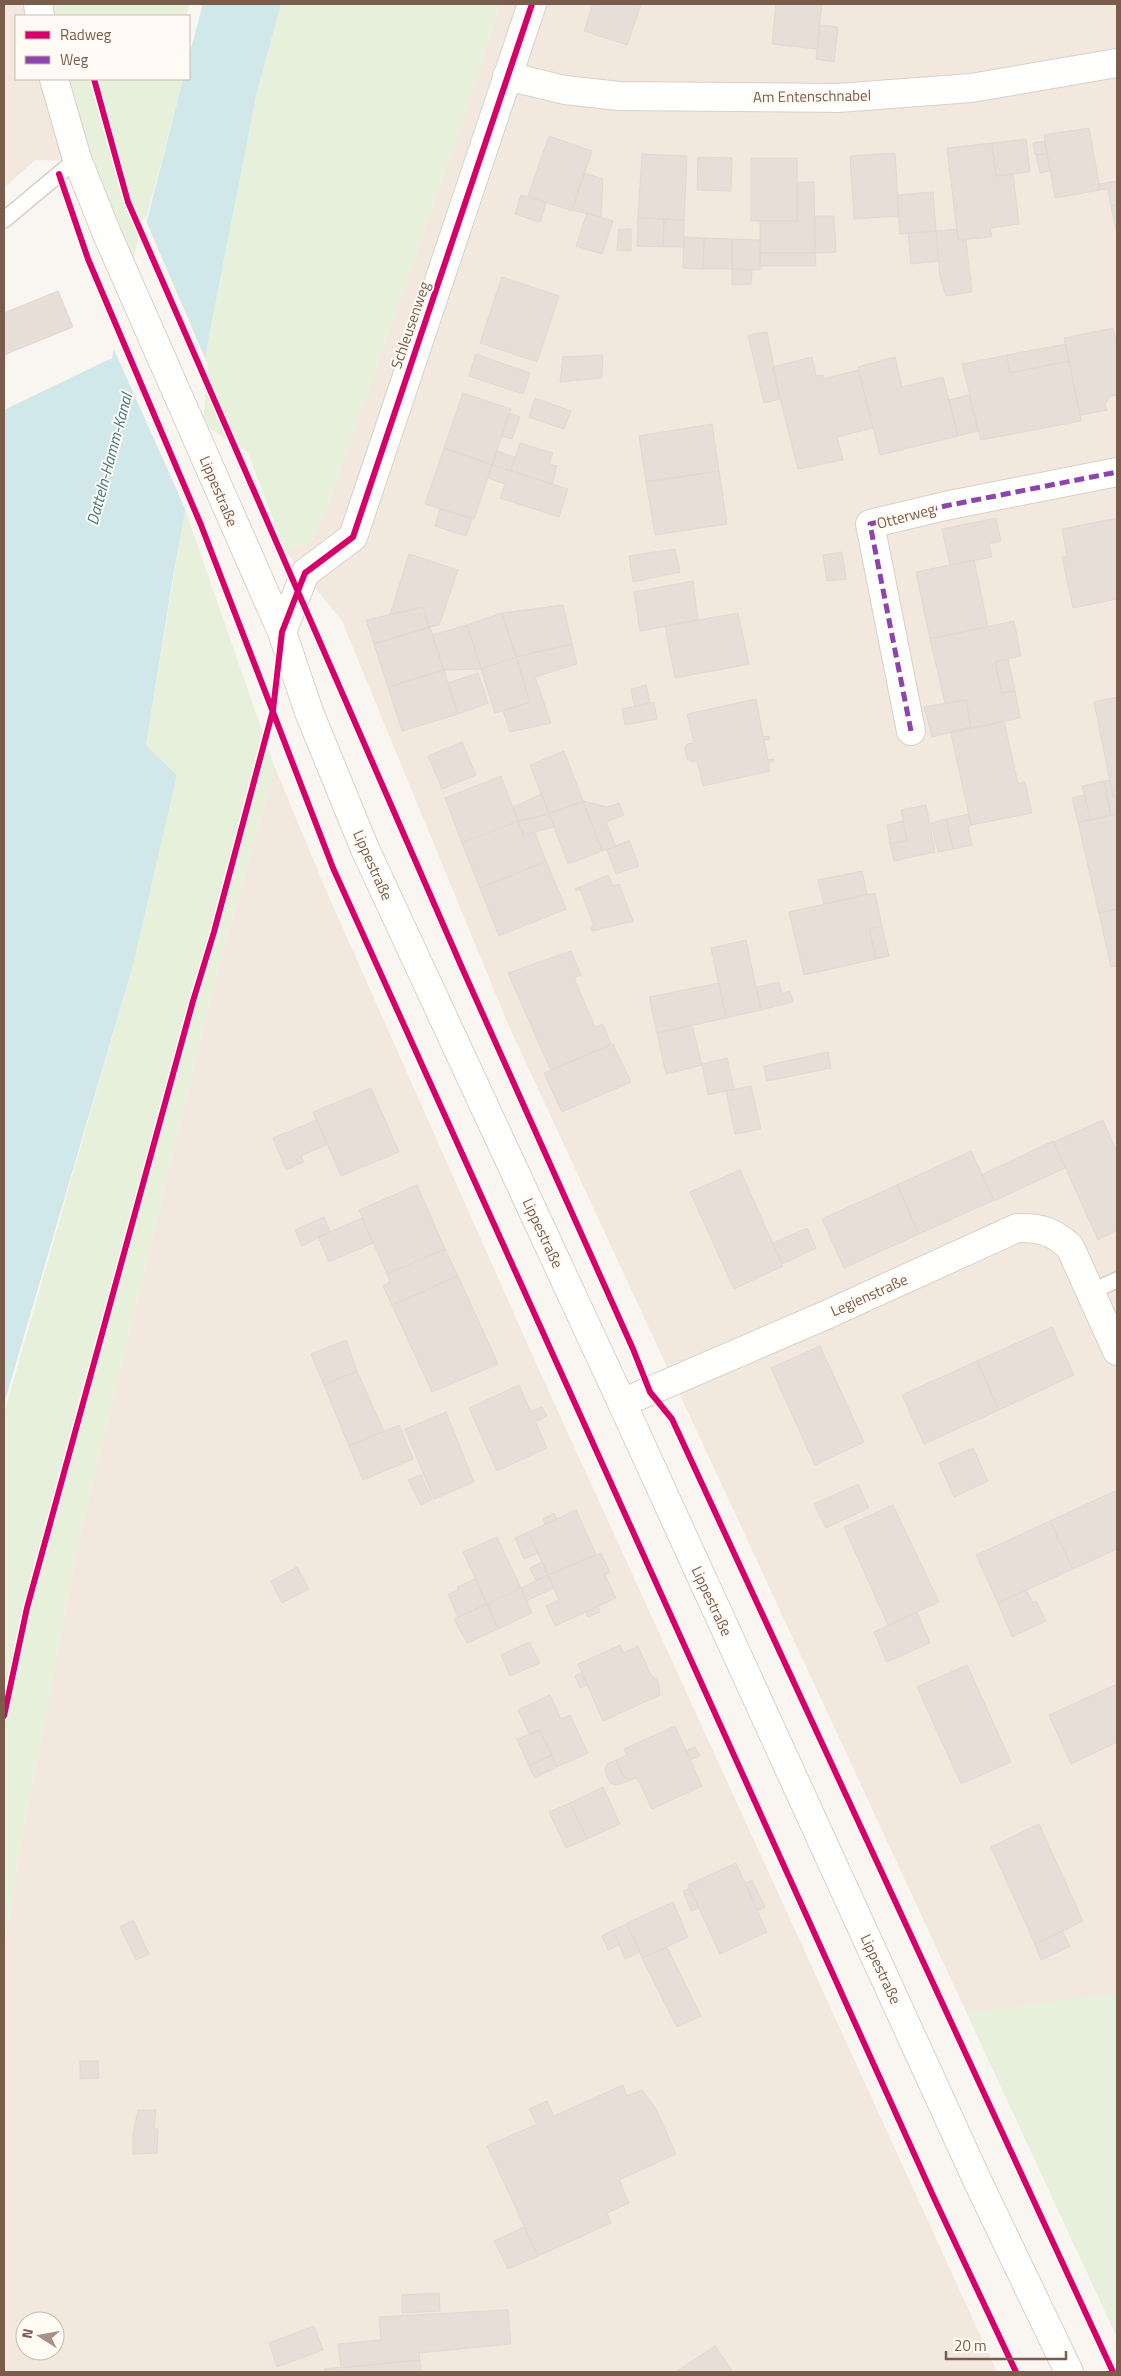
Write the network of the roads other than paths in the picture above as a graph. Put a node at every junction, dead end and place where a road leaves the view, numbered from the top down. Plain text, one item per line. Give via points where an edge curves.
1 (532, 4) edge
2 (1117, 63) edge
3 (507, 76) junction
4 (54, 80) edge
5 (77, 159) junction
6 (4, 220) edge
7 (1117, 472) edge
8 (282, 632) junction
9 (911, 731) dead end
10 (1117, 1280) edge
11 (1090, 1292) junction
12 (1117, 1351) edge
13 (622, 1403) junction
14 (1070, 2372) edge

1 - 3 main road, Schleusenweg
2 - 3 main road, Am Entenschnabel via 971,88 838,98 619,96 565,90
3 - 8 main road, Schleusenweg via 353,537 305,573
4 - 5 main road, Lippestraße
5 - 6 lane
5 - 8 main road, Lippestraße
7 - 9 main road, Otterweg via 870,524
8 - 13 main road, Lippestraße via 309,712 365,849
10 - 11 lane
11 - 12 main road, Legienstraße
11 - 13 main road, Legienstraße via 1070,1247 1058,1236 1045,1230 1017,1228
13 - 14 main road, Lippestraße via 978,2182

